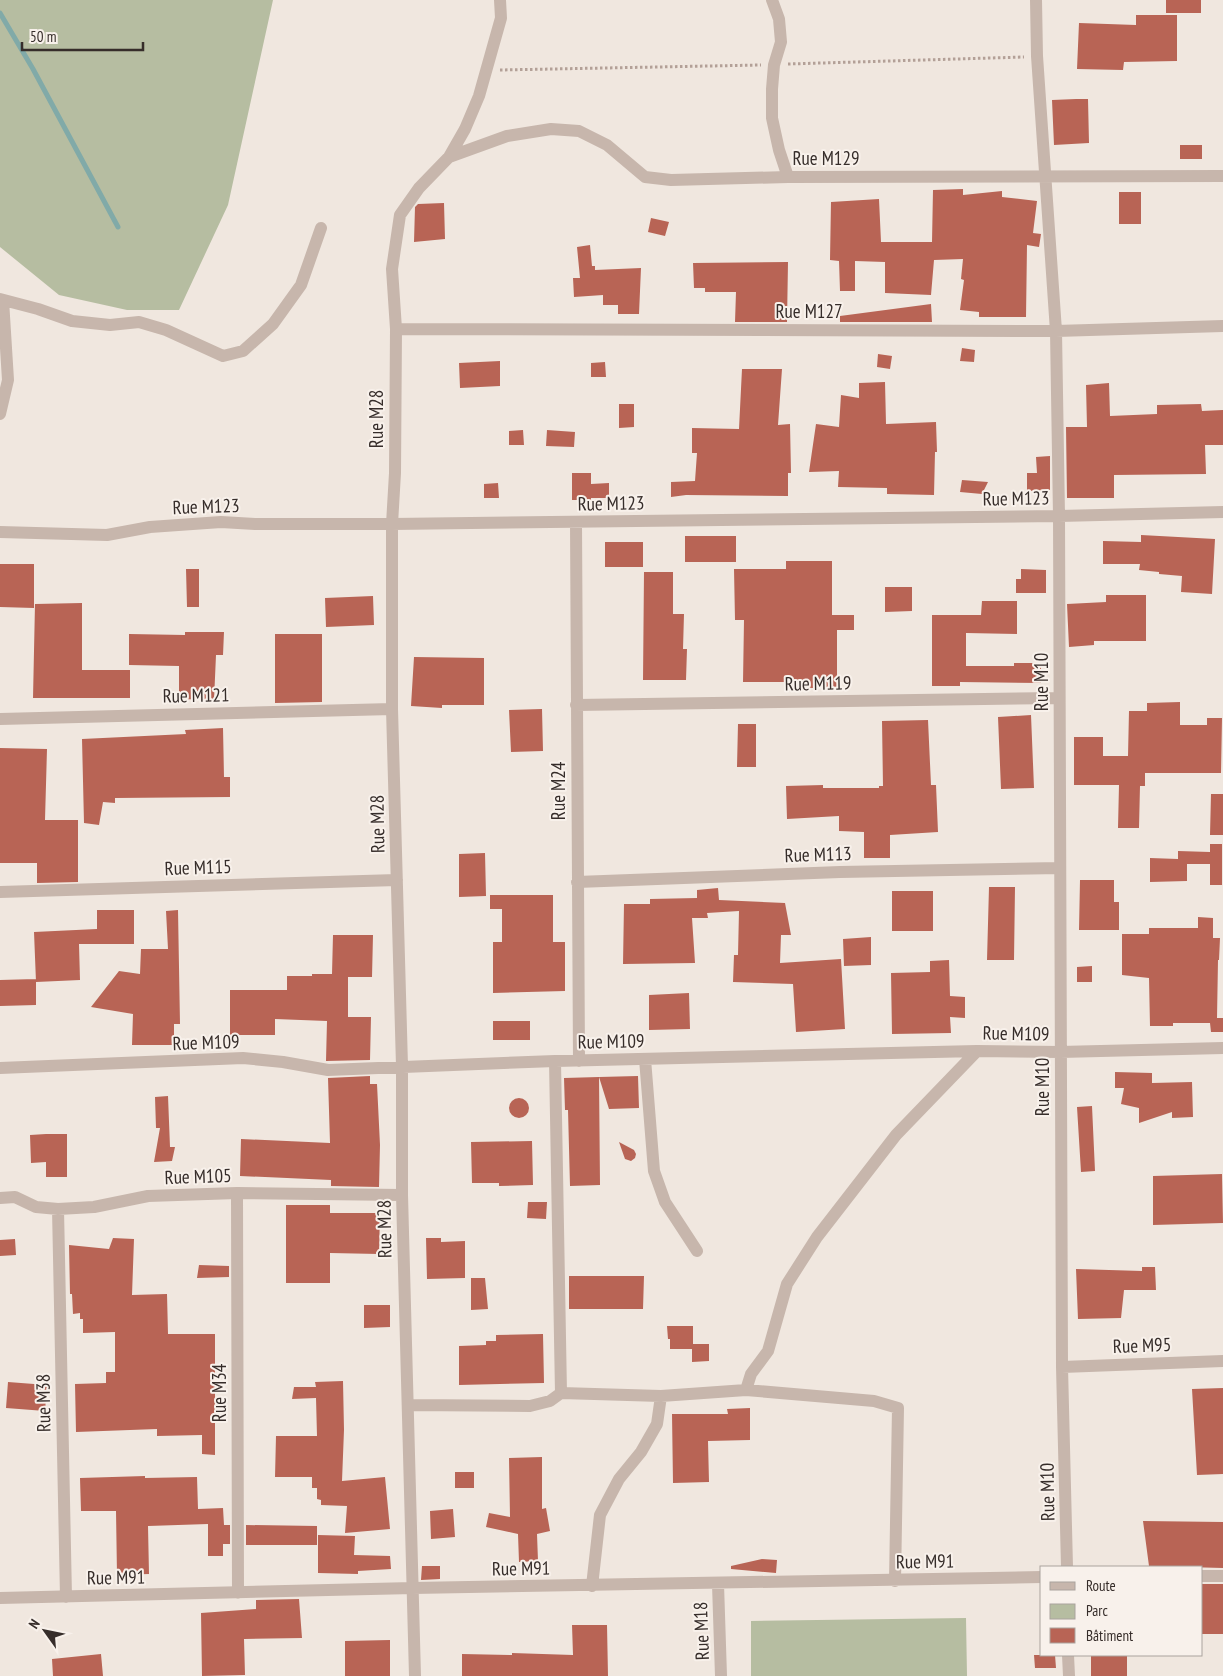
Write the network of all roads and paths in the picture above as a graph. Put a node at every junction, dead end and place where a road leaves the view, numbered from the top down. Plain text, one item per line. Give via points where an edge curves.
1 (500, 0) edge
2 (772, 0) edge
3 (1036, 0) edge
4 (449, 157) junction
5 (1046, 176) junction
6 (1223, 176) edge
7 (788, 177) junction
8 (321, 228) dead end
9 (2, 300) edge
10 (1223, 326) edge
11 (396, 329) junction
12 (1056, 331) junction
13 (0, 414) edge
14 (1223, 512) edge
15 (1059, 516) junction
16 (576, 522) junction
17 (392, 524) junction
18 (0, 532) edge
19 (1059, 698) junction
20 (576, 705) junction
21 (392, 709) junction
22 (0, 719) edge
23 (1060, 868) junction
24 (397, 880) junction
25 (577, 882) junction
26 (0, 892) edge
27 (1223, 1048) edge
28 (977, 1051) junction
29 (1060, 1052) junction
30 (645, 1059) junction
31 (556, 1061) junction
32 (579, 1061) junction
33 (402, 1066) junction
34 (0, 1068) edge
35 (237, 1193) junction
36 (402, 1195) junction
37 (0, 1198) edge
38 (58, 1209) junction
39 (697, 1251) dead end
40 (1223, 1361) edge
41 (1062, 1367) junction
42 (746, 1390) junction
43 (561, 1393) junction
44 (661, 1396) junction
45 (408, 1405) junction
46 (1066, 1566) edge
47 (1203, 1576) edge
48 (1223, 1576) edge
49 (1040, 1578) edge
50 (895, 1581) junction
51 (718, 1584) junction
52 (592, 1586) junction
53 (413, 1588) junction
54 (238, 1593) junction
55 (66, 1597) junction
56 (0, 1598) edge
57 (1068, 1656) edge
58 (416, 1676) edge
59 (721, 1676) edge
60 (1069, 1676) edge

1 - 4 street, Rue M28 via 501,18 479,96
2 - 7 street via 779,18 780,42 774,65 772,118 778,150
3 - 5 street, Rue M10
4 - 7 street, Rue M129 via 507,136 551,129 578,131 607,145 645,177 671,180
4 - 11 street, Rue M28 via 419,188 400,215 392,269
5 - 6 street, Rue M129
5 - 7 street, Rue M129
5 - 12 street, Rue M10
8 - 9 street via 301,285 273,324 243,351 223,356 166,330 139,322 110,325 72,321
9 - 13 street via 8,380
10 - 12 street, Rue M127
11 - 12 street, Rue M127
11 - 17 street, Rue M28
12 - 15 street, Rue M10
14 - 15 street, Rue M123
15 - 16 street, Rue M123
15 - 19 street, Rue M10
16 - 17 street, Rue M123
16 - 20 street, Rue M24
17 - 18 street, Rue M123 via 221,522 150,527 107,535
17 - 21 street, Rue M28
19 - 20 street, Rue M119
19 - 23 street, Rue M10
20 - 25 street, Rue M24
21 - 22 street, Rue M121
21 - 24 street, Rue M28
23 - 25 street, Rue M113
23 - 29 street, Rue M10
24 - 26 street, Rue M115
24 - 33 street, Rue M28
25 - 32 street, Rue M24
27 - 29 street, Rue M109
28 - 29 street, Rue M109
28 - 30 street, Rue M109
28 - 42 street via 896,1135 817,1237 787,1284 768,1351 751,1374
29 - 41 street, Rue M10
30 - 32 street, Rue M109
30 - 39 street via 654,1171 665,1202
31 - 32 street, Rue M109
31 - 33 street, Rue M109
31 - 43 street
33 - 34 street, Rue M109 via 328,1070 243,1058
33 - 36 street, Rue M28
35 - 36 street, Rue M105
35 - 38 street, Rue M105 via 148,1196
35 - 54 street, Rue M34
36 - 45 street, Rue M28
37 - 38 street, Rue M105 via 15,1196 36,1207
38 - 55 street, Rue M38
40 - 41 street, Rue M95
41 - 46 street, Rue M10
42 - 44 street
42 - 50 street via 874,1401 898,1408
43 - 44 street
43 - 45 street via 550,1401 530,1406
44 - 52 street via 657,1424 641,1452 619,1479 600,1515
45 - 53 street, Rue M28
47 - 48 street
49 - 50 street, Rue M91
50 - 51 street, Rue M91
51 - 52 street, Rue M91
51 - 59 street, Rue M18
52 - 53 street, Rue M91
53 - 54 street, Rue M91
53 - 58 street, Rue M28
54 - 55 street, Rue M91
55 - 56 street, Rue M91
57 - 60 street

